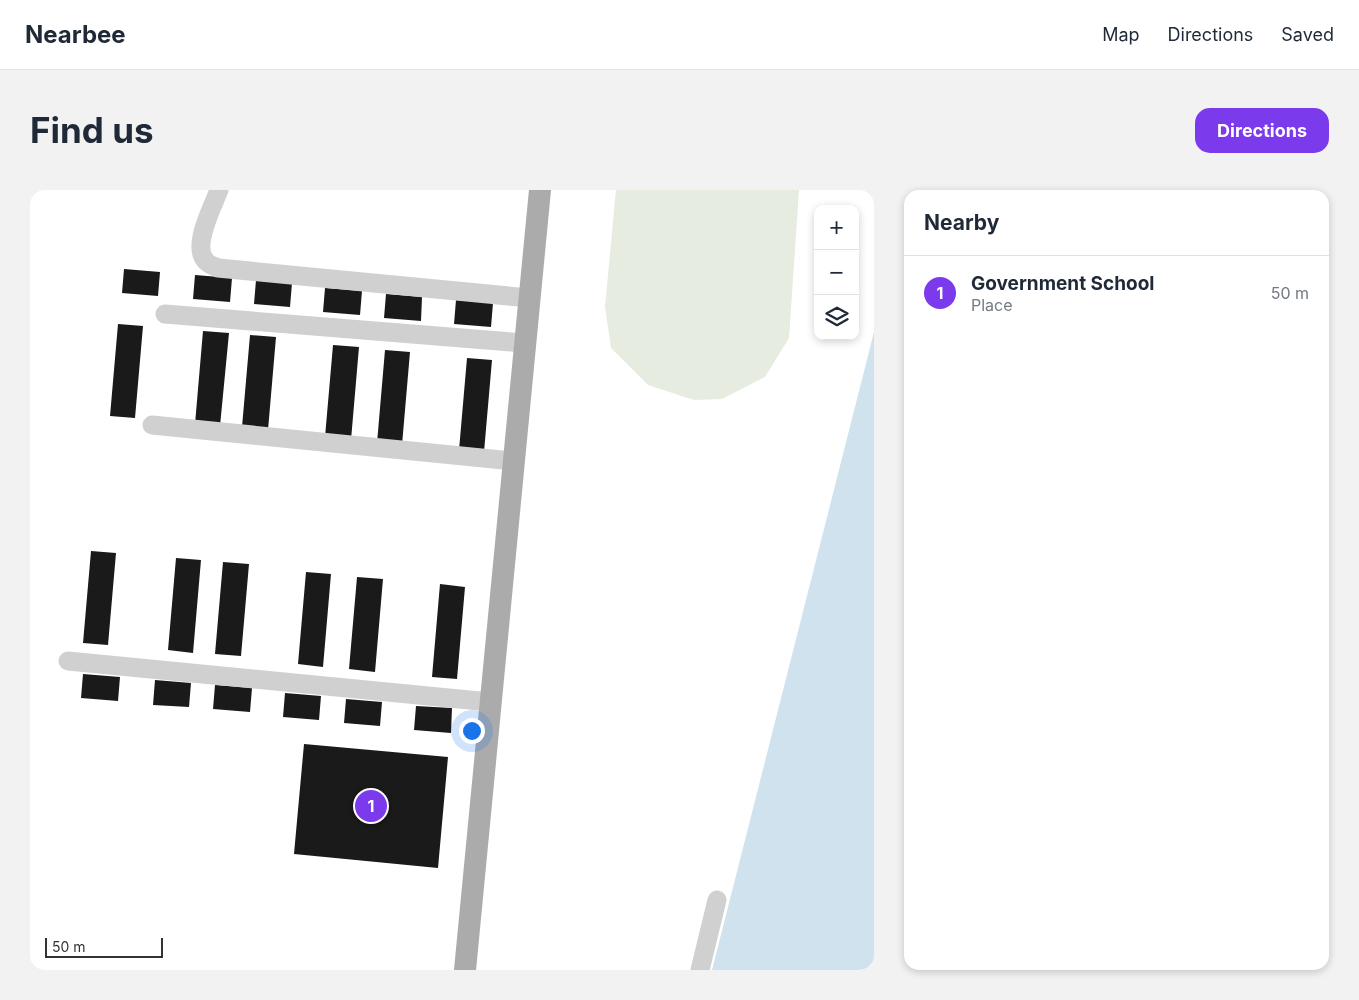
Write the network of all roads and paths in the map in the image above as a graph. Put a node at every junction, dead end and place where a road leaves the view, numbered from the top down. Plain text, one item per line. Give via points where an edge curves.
1 (219, 190) edge
2 (540, 190) edge
3 (529, 298) junction
4 (165, 314) dead end
5 (524, 343) junction
6 (152, 425) dead end
7 (512, 461) junction
8 (68, 661) dead end
9 (490, 702) junction
10 (717, 900) dead end
11 (465, 970) edge
12 (700, 970) edge

1 - 3 street via 201,236 200,251 205,261 218,268
2 - 3 main road
3 - 5 main road
4 - 5 street
5 - 7 main road
6 - 7 street
7 - 9 main road
8 - 9 street
9 - 11 main road
10 - 12 street

